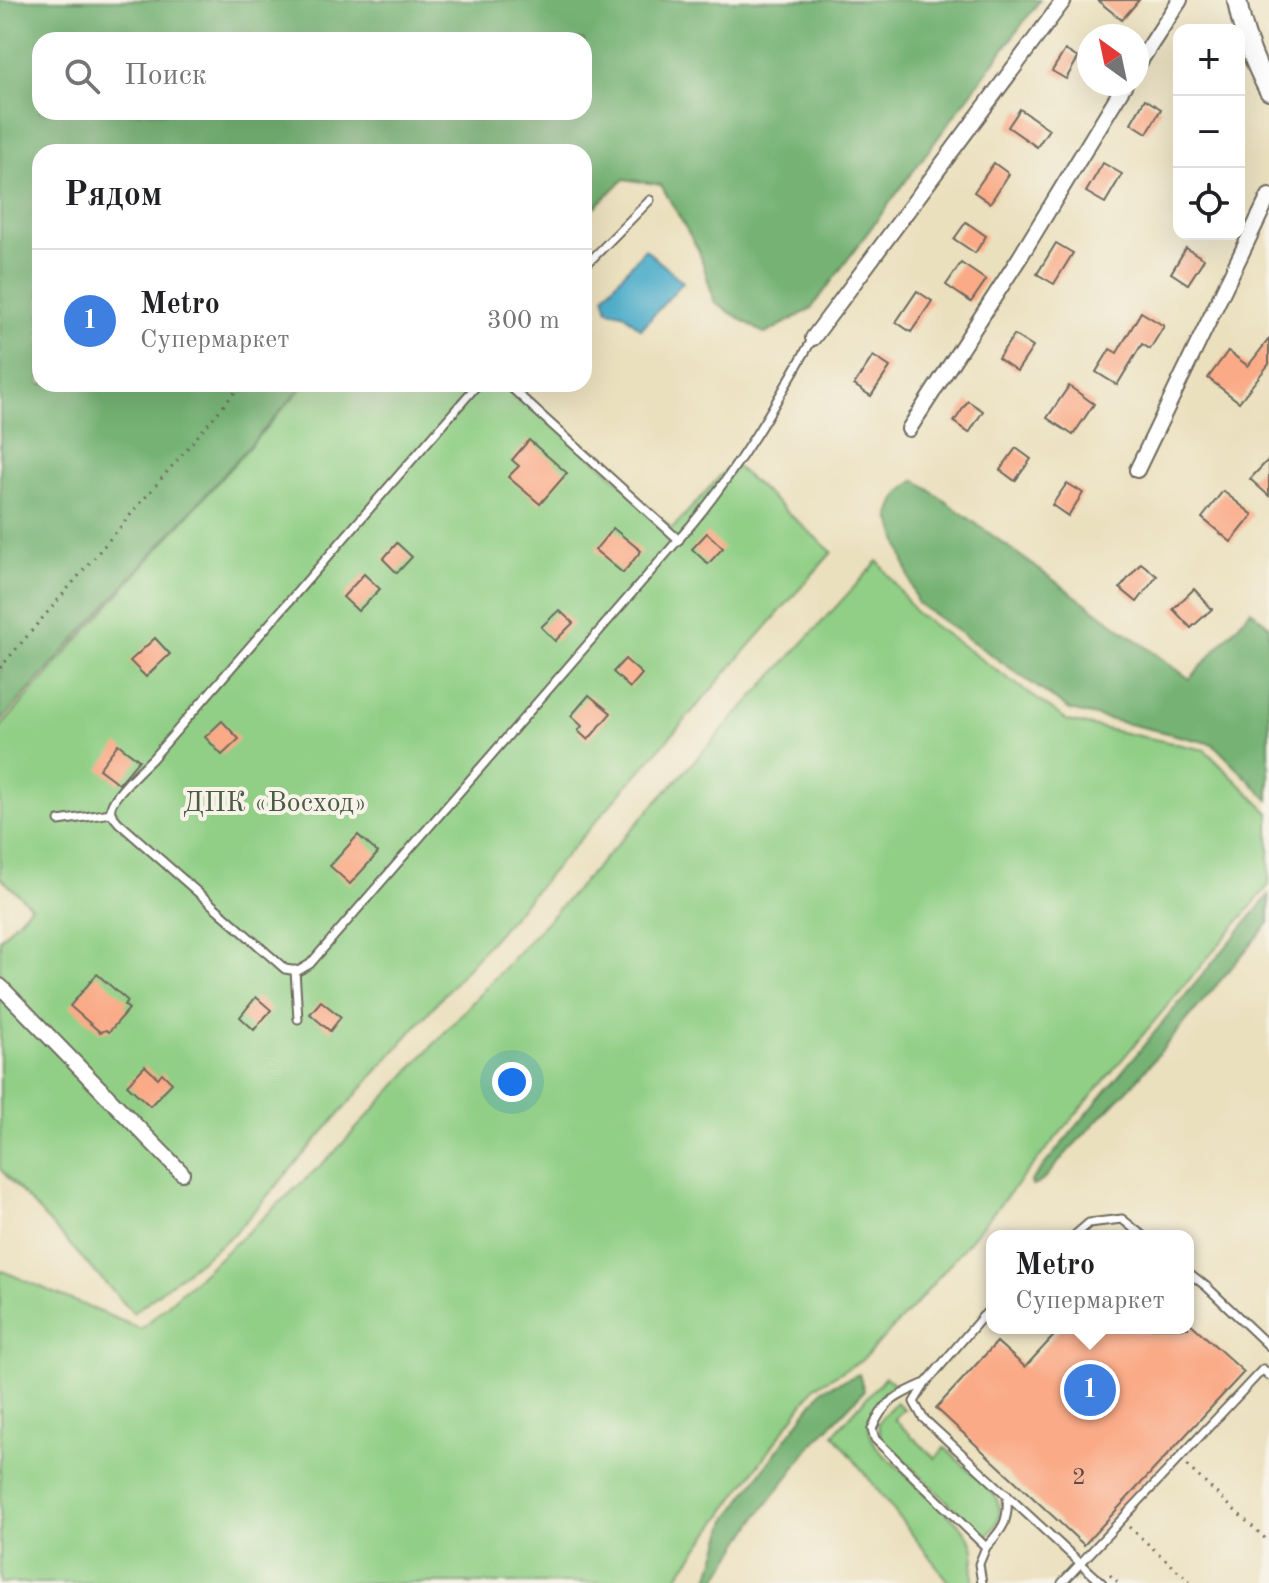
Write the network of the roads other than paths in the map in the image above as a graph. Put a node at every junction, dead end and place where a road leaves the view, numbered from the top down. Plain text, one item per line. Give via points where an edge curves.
1 (1064, 0) edge
2 (1180, 0) edge
3 (1237, 0) edge
4 (1149, 48) edge
5 (1269, 91) edge
6 (1118, 96) edge
7 (1269, 196) edge
8 (650, 200) dead end
9 (592, 259) edge
10 (813, 338) joint
11 (471, 392) edge
12 (516, 392) edge
13 (909, 429) dead end
14 (1137, 470) dead end
15 (679, 540) junction
16 (111, 813) junction
17 (59, 821) dead end
18 (295, 970) junction
19 (0, 986) edge
20 (298, 1019) dead end
21 (182, 1173) dead end
22 (1081, 1230) edge
23 (1136, 1230) edge
24 (1194, 1277) edge
25 (986, 1313) edge
26 (1269, 1346) edge
27 (1267, 1369) edge
28 (925, 1384) junction
29 (1007, 1495) junction
30 (986, 1547) junction
31 (1081, 1564) junction
32 (982, 1583) edge
33 (1062, 1583) edge
34 (1102, 1583) edge

1 - 10 street
2 - 4 street
3 - 5 street
6 - 13 street
7 - 14 street
8 - 9 lane
10 - 15 lane via 743,457
11 - 16 lane via 117,796
12 - 15 lane
15 - 18 lane via 310,964
16 - 17 lane
16 - 18 lane via 285,969
18 - 20 lane
19 - 21 street
22 - 23 lane via 1089,1223 1122,1219
24 - 26 lane
25 - 28 lane
27 - 31 lane
28 - 29 lane via 914,1402 923,1418
28 - 30 lane via 897,1395 878,1415 872,1429 875,1439
29 - 30 lane via 1001,1531
29 - 31 lane
30 - 32 lane via 979,1564
31 - 33 lane
31 - 34 lane

